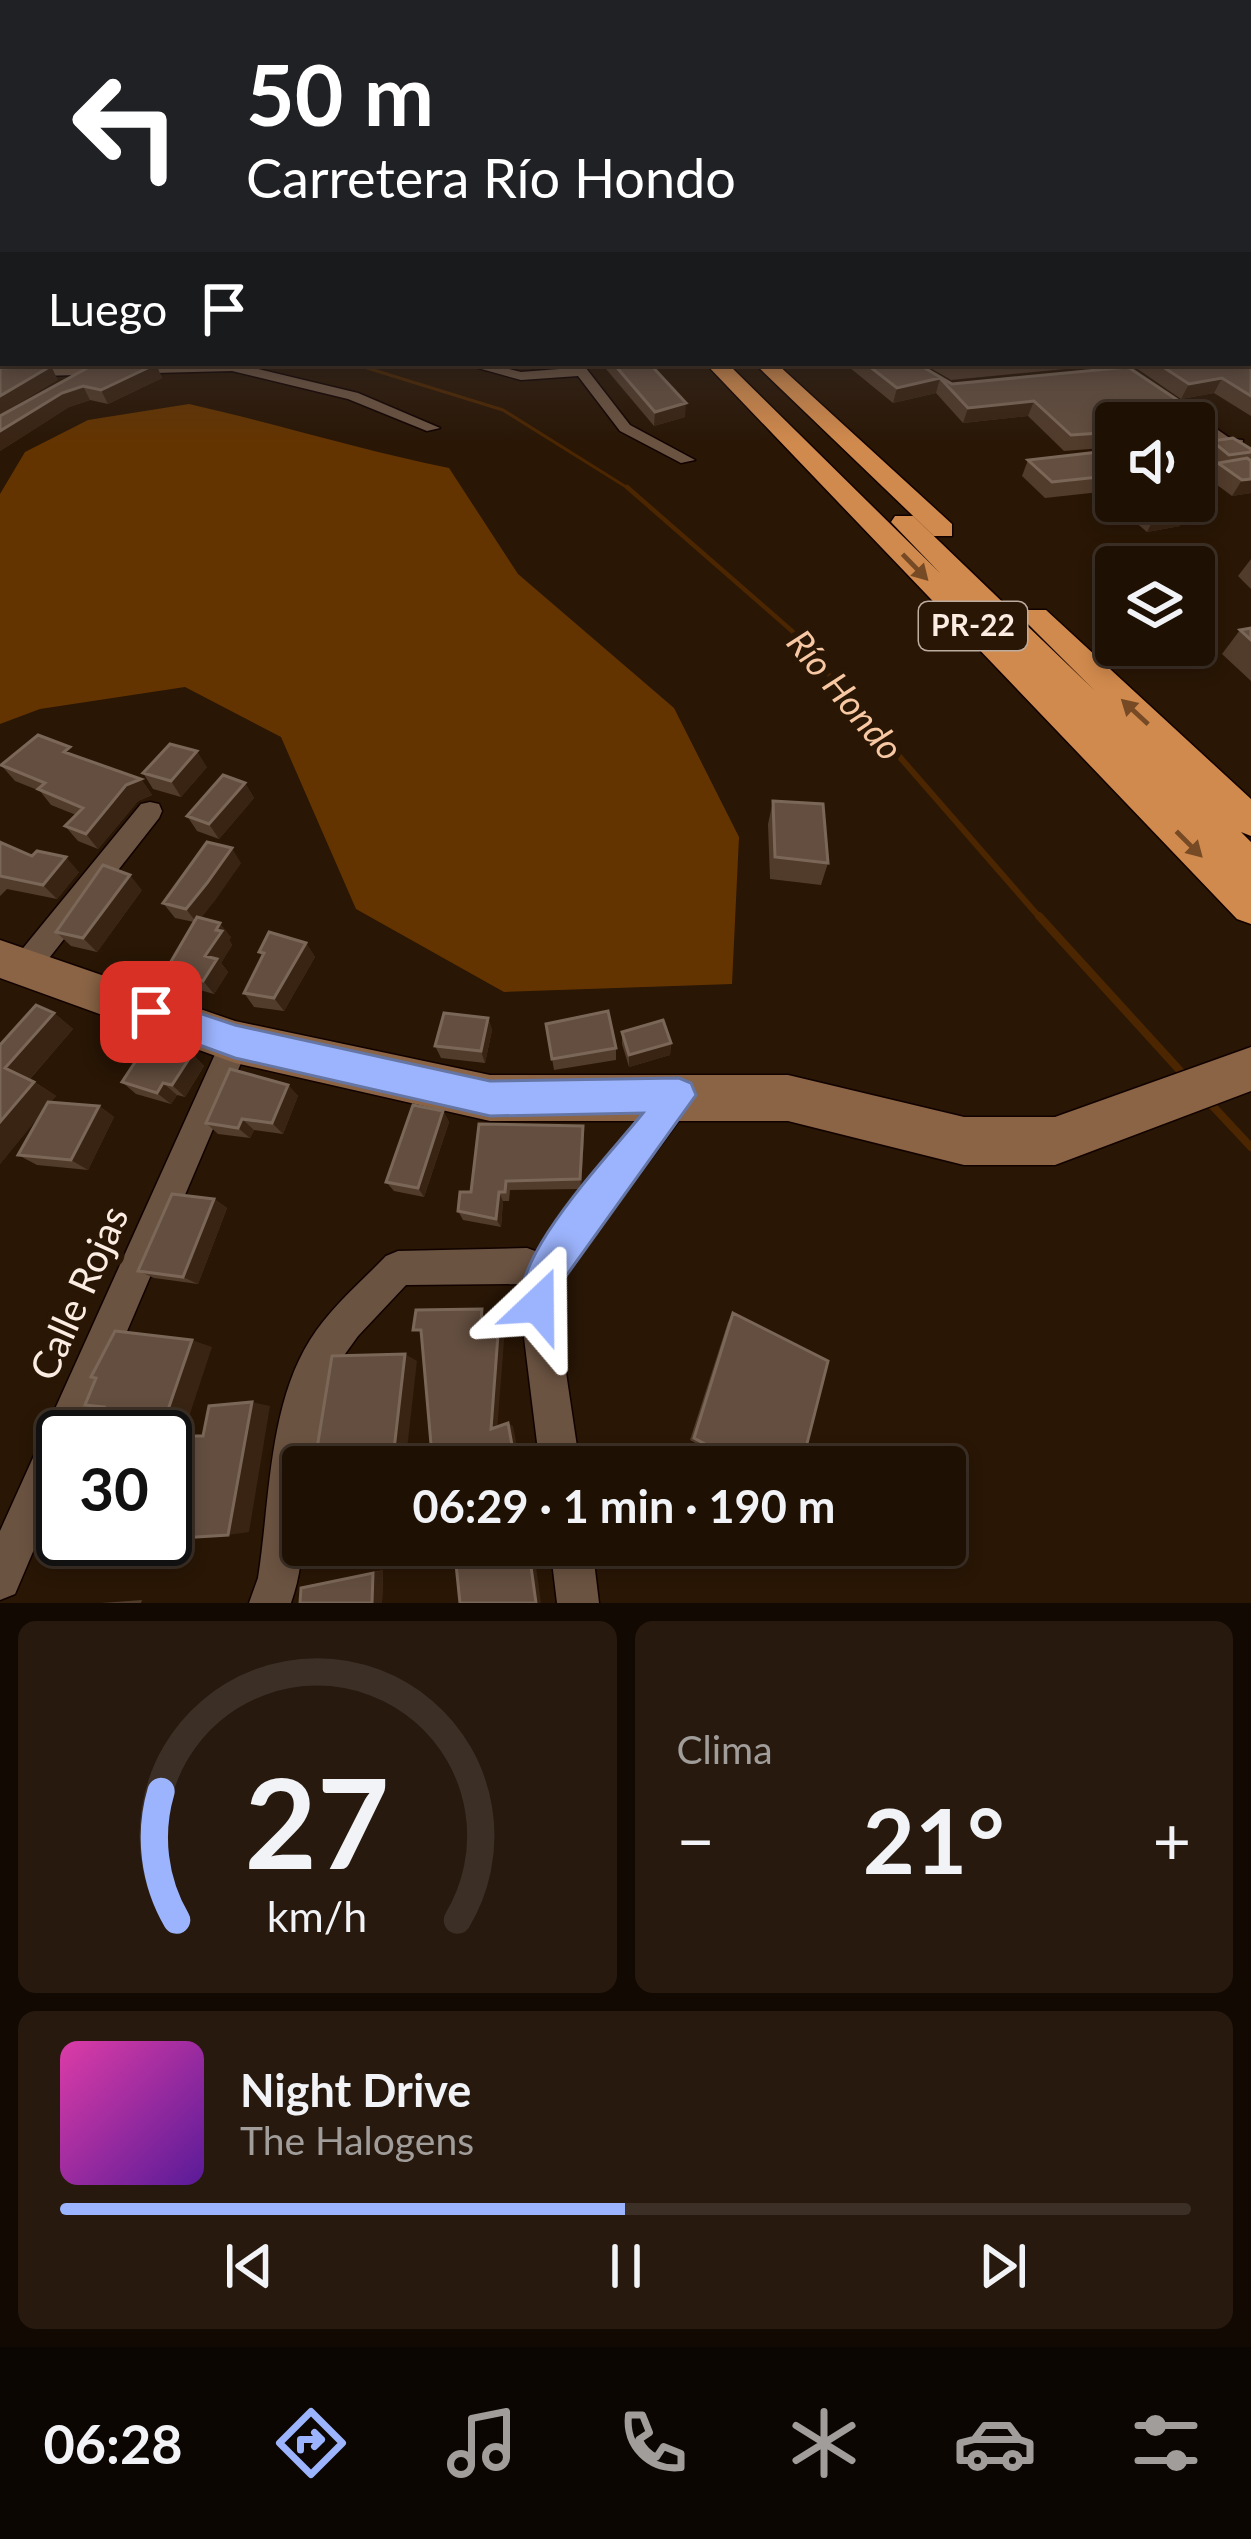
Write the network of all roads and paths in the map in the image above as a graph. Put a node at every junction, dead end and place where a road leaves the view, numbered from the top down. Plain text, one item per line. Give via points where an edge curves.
1 (479, 366) edge
2 (718, 366) edge
3 (741, 366) edge
4 (767, 366) edge
5 (578, 368) edge
6 (1110, 369) edge
7 (91, 372) junction
8 (0, 373) edge
9 (55, 394) edge
10 (432, 428) dead end
11 (1251, 442) edge
12 (1229, 444) junction
13 (1215, 446) edge
14 (687, 460) dead end
15 (1251, 460) edge
16 (150, 811) dead end
17 (1251, 821) edge
18 (1245, 886) edge
19 (12, 963) edge
20 (235, 1042) junction
21 (1251, 1069) edge
22 (679, 1095) junction
23 (542, 1276) junction
24 (557, 1446) edge
25 (574, 1566) edge
26 (0, 1579) edge
27 (270, 1603) edge
28 (578, 1603) edge

1 - 5 street via 521,376
2 -> 18 highway, PR-22
3 - 18 highway
17 -> 4 highway, PR-22
5 - 14 street via 626,428
6 - 12 street via 1129,372
7 - 8 street
7 - 9 street
7 - 10 street via 232,367 353,396
11 - 12 street
12 - 13 street
12 - 15 street
16 - 19 street
19 - 20 street
20 - 22 street via 490,1098
20 - 26 street, Calle Rojas
21 - 22 street via 1055,1141 964,1141 788,1098
22 - 23 street
23 - 24 street via 538,1305
23 - 27 street via 527,1265 398,1268 341,1330 318,1361 307,1397
25 - 28 street

